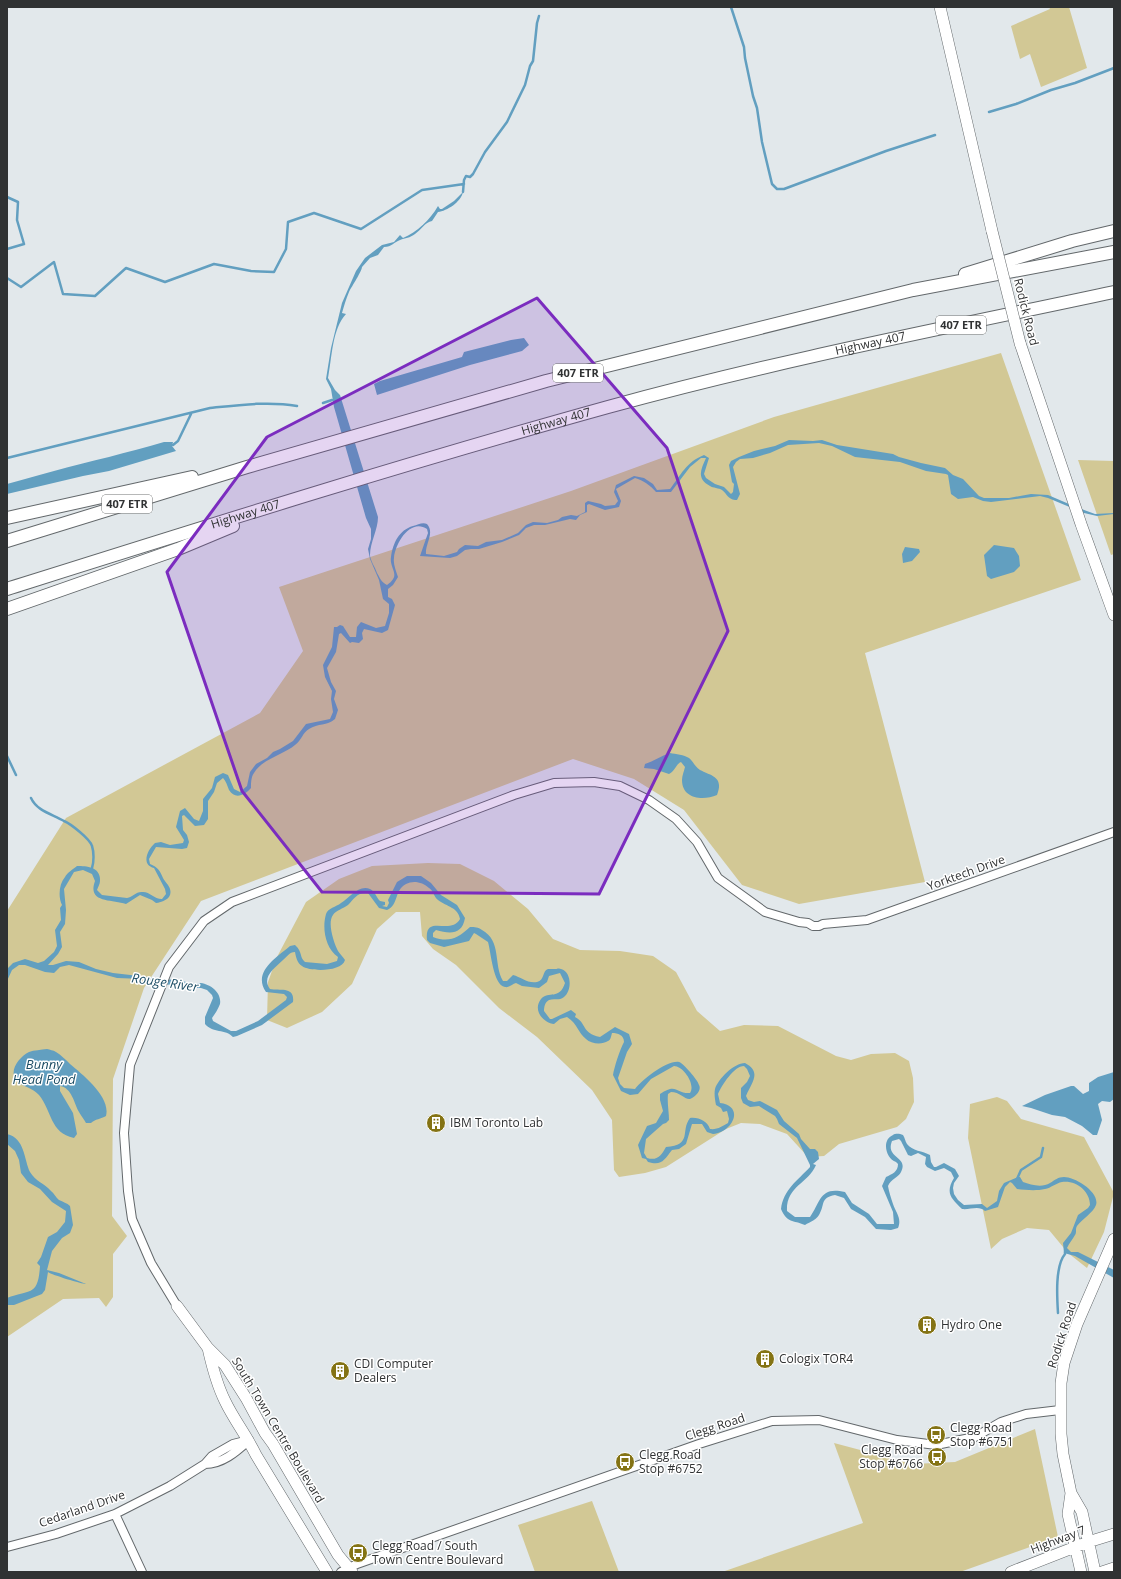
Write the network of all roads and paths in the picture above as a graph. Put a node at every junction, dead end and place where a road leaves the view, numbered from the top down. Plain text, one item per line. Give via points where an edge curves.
1 (940, 7) edge
2 (1114, 231) edge
3 (1114, 252) edge
4 (913, 290) junction
5 (1114, 292) edge
6 (247, 467) junction
7 (292, 500) junction
8 (7, 518) edge
9 (7, 541) edge
10 (7, 589) edge
11 (7, 609) edge
12 (1114, 615) edge
13 (1114, 832) edge
14 (1113, 1242) edge
15 (177, 1306) joint
16 (208, 1348) junction
17 (234, 1380) junction
18 (221, 1389) junction
19 (1060, 1410) junction
20 (264, 1433) junction
21 (249, 1440) junction
22 (1071, 1493) junction
23 (115, 1514) junction
24 (1114, 1534) edge
25 (1088, 1542) junction
26 (7, 1547) edge
27 (1076, 1548) junction
28 (1114, 1568) edge
29 (347, 1571) edge
30 (142, 1572) edge
31 (327, 1572) edge
32 (1011, 1572) edge
33 (1081, 1572) edge
34 (1095, 1572) edge
35 (1102, 1572) edge

1 - 12 main road, Rodick Road, bridge via 1020,343
2 - 4 highway via 1072,241
3 - 4 highway, 407 ETR
4 - 6 highway, 407 ETR via 546,381
5 - 7 highway, Highway 407 / 407 ETR via 807,358 611,406 406,464
6 - 8 highway
6 - 9 highway, 407 ETR
7 - 10 highway, Highway 407 / 407 ETR
7 - 11 highway via 178,549
13 - 15 street, Yorktech Drive via 867,920 823,924 812,920 808,923 764,912 718,878 697,842 676,819 649,800 620,786 594,782 554,783 514,795 232,902 204,921 169,967 130,1065 125,1141 132,1219 151,1263
14 - 19 main road, Rodick Road via 1064,1363
15 - 16 main road, South Town Centre Boulevard
16 - 17 main road, South Town Centre Boulevard via 226,1365
16 - 18 main road
17 - 18 main road
17 - 20 main road, South Town Centre Boulevard
18 - 21 main road via 234,1417
19 - 22 main road, Rodick Road via 1062,1447
19 - 29 street, Clegg Road via 1026,1414 1001,1422 975,1437 936,1445 897,1440 819,1420 772,1421 699,1444
20 - 21 main road, Cedarland Drive
20 - 29 main road, South Town Centre Boulevard via 280,1455
21 - 23 street, Cedarland Drive via 222,1450 170,1486
21 - 31 main road
22 - 25 main road, Rodick Road via 1082,1512
22 - 27 main road, Rodick Road via 1068,1514
23 - 26 street, Cedarland Drive
23 - 30 street
24 - 25 main road, Highway 7
25 - 27 main road, Highway 7
25 - 34 main road, Rodick Road
27 - 32 main road, Highway 7
27 - 33 main road, Rodick Road
28 - 35 main road

